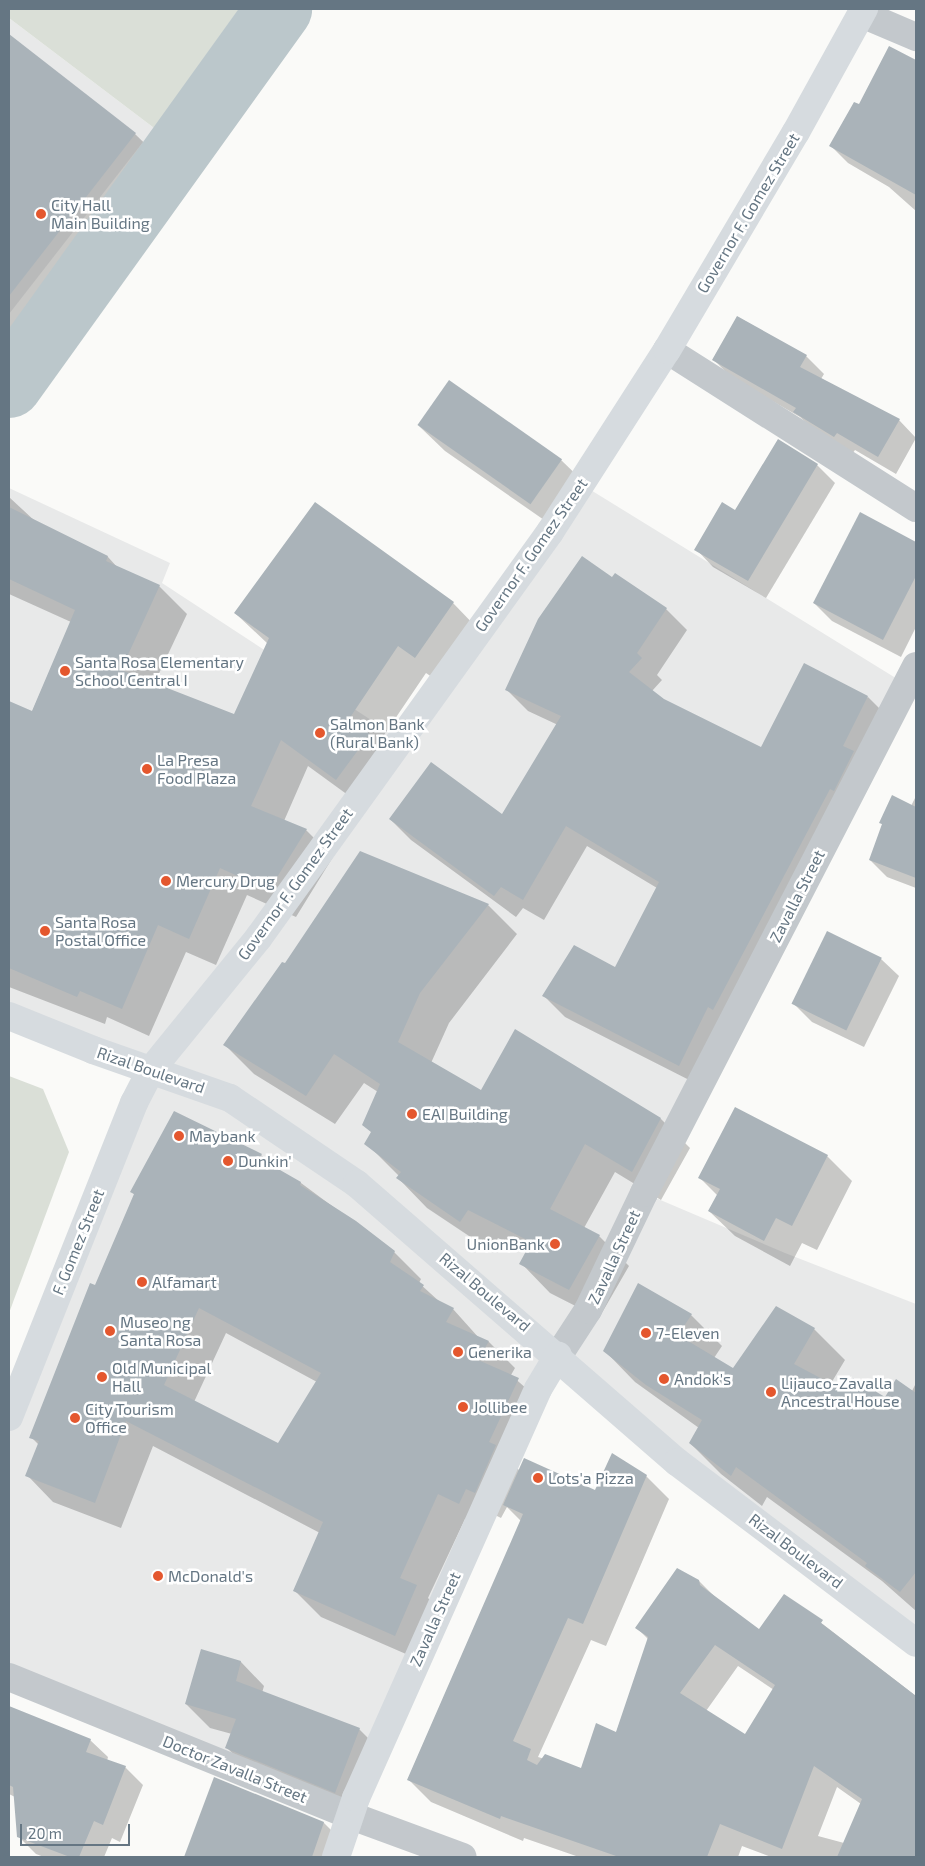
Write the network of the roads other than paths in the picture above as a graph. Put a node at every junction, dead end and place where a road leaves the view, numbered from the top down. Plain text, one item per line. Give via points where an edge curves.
1 (863, 12) edge
2 (916, 37) edge
3 (667, 350) junction
4 (916, 508) edge
5 (916, 666) edge
6 (9, 1016) edge
7 (151, 1070) junction
8 (558, 1356) junction
9 (9, 1417) edge
10 (916, 1644) edge
11 (9, 1677) edge
12 (349, 1815) junction
13 (336, 1857) edge
14 (463, 1857) edge

1 - 2 street
1 - 3 main road, Governor F. Gomez Street
3 - 4 street
3 - 7 main road, Governor F. Gomez Street via 550,532 259,936
5 - 8 street, Zavalla Street via 644,1193 588,1310
6 - 7 main road, Rizal Boulevard
7 - 8 main road, Rizal Boulevard via 230,1098 357,1184
7 - 9 main road, F. Gomez Street via 130,1112
8 - 10 main road, Rizal Boulevard via 677,1462
8 - 12 main road, Zavalla Street via 538,1389
11 - 12 street, Doctor Zavalla Street
12 - 13 main road, Zavalla Street
12 - 14 street, Doctor Zavalla Street

